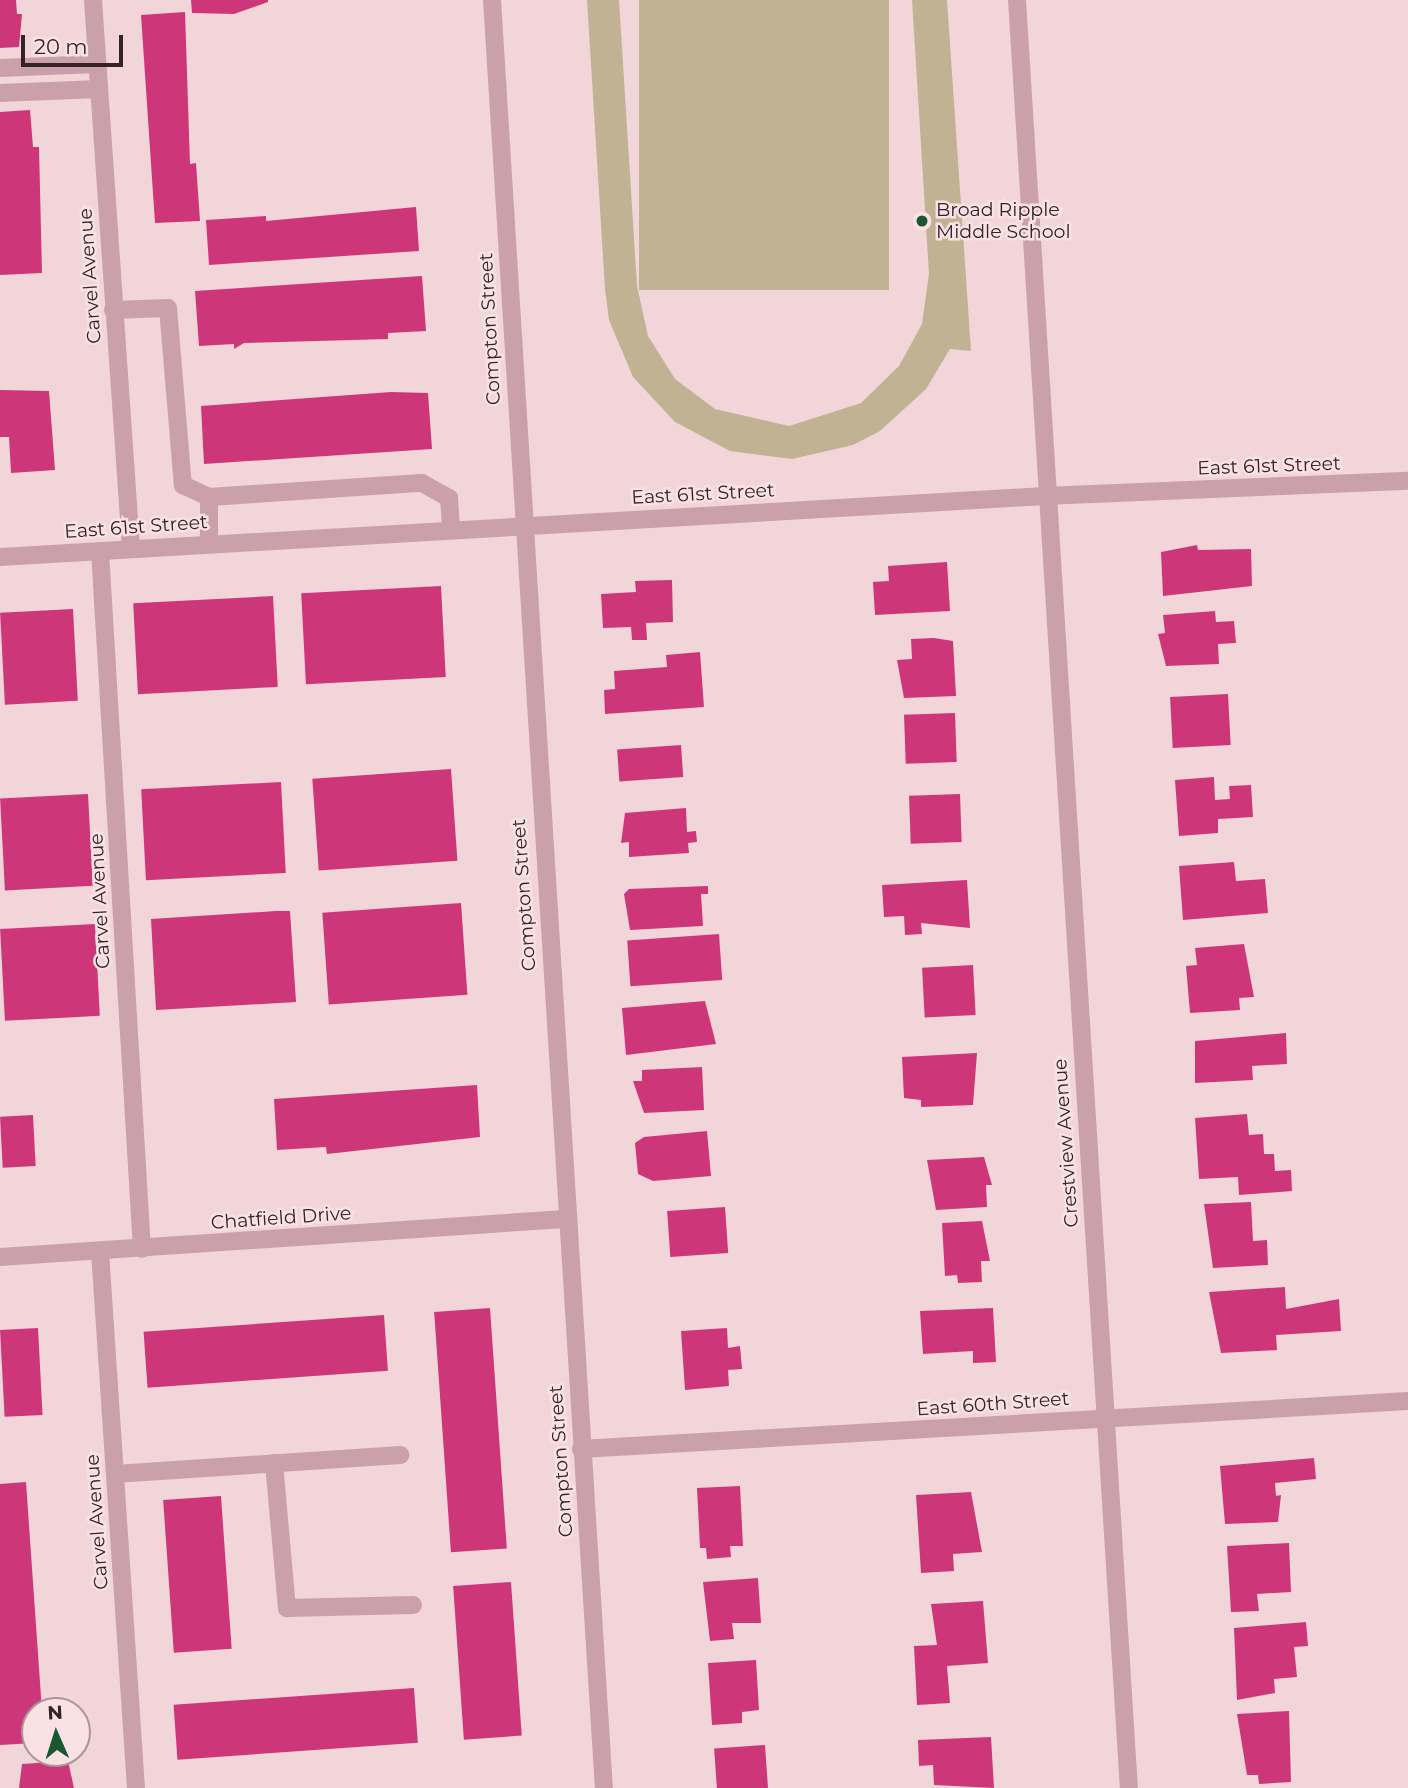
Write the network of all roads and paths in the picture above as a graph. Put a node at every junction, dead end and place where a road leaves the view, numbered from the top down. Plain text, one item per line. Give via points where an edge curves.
1 (93, 0) edge
2 (492, 0) edge
3 (1017, 0) edge
4 (97, 64) junction
5 (0, 68) edge
6 (99, 89) junction
7 (0, 93) edge
8 (113, 310) junction
9 (1408, 481) edge
10 (1044, 496) junction
11 (209, 497) junction
12 (522, 526) junction
13 (451, 528) junction
14 (209, 542) junction
15 (131, 548) junction
16 (100, 551) junction
17 (0, 558) edge
18 (565, 1219) junction
19 (142, 1250) junction
20 (100, 1252) junction
21 (0, 1257) edge
22 (1408, 1401) edge
23 (1105, 1416) junction
24 (581, 1449) junction
25 (400, 1455) dead end
26 (274, 1464) junction
27 (115, 1474) junction
28 (414, 1605) dead end
29 (136, 1788) edge
30 (604, 1788) edge
31 (1129, 1788) edge

1 - 4 street, Carvel Avenue
2 - 12 street, Compton Street
3 - 10 street, Crestview Avenue
4 - 5 street
4 - 6 street, Carvel Avenue
6 - 7 street
6 - 8 street, Carvel Avenue
8 - 11 street via 168,308 183,485
8 - 15 street, Carvel Avenue
9 - 10 street, East 61st Street
10 - 12 street, East 61st Street
10 - 23 street, Crestview Avenue
11 - 13 street via 422,483 449,498
11 - 14 street
12 - 13 street, East 61st Street
12 - 18 street, Compton Street
13 - 14 street, East 61st Street
14 - 15 street, East 61st Street
15 - 16 street, East 61st Street
16 - 17 street, East 61st Street
16 - 19 street, Carvel Avenue
18 - 19 street, Chatfield Drive
18 - 24 street, Compton Street
19 - 20 street, Chatfield Drive
20 - 21 street, Chatfield Drive
20 - 27 street, Carvel Avenue
22 - 23 street, East 60th Street
23 - 24 street, East 60th Street
23 - 31 street, Crestview Avenue
24 - 30 street, Compton Street
25 - 26 street
26 - 27 street
26 - 28 street via 287,1608
27 - 29 street, Carvel Avenue

